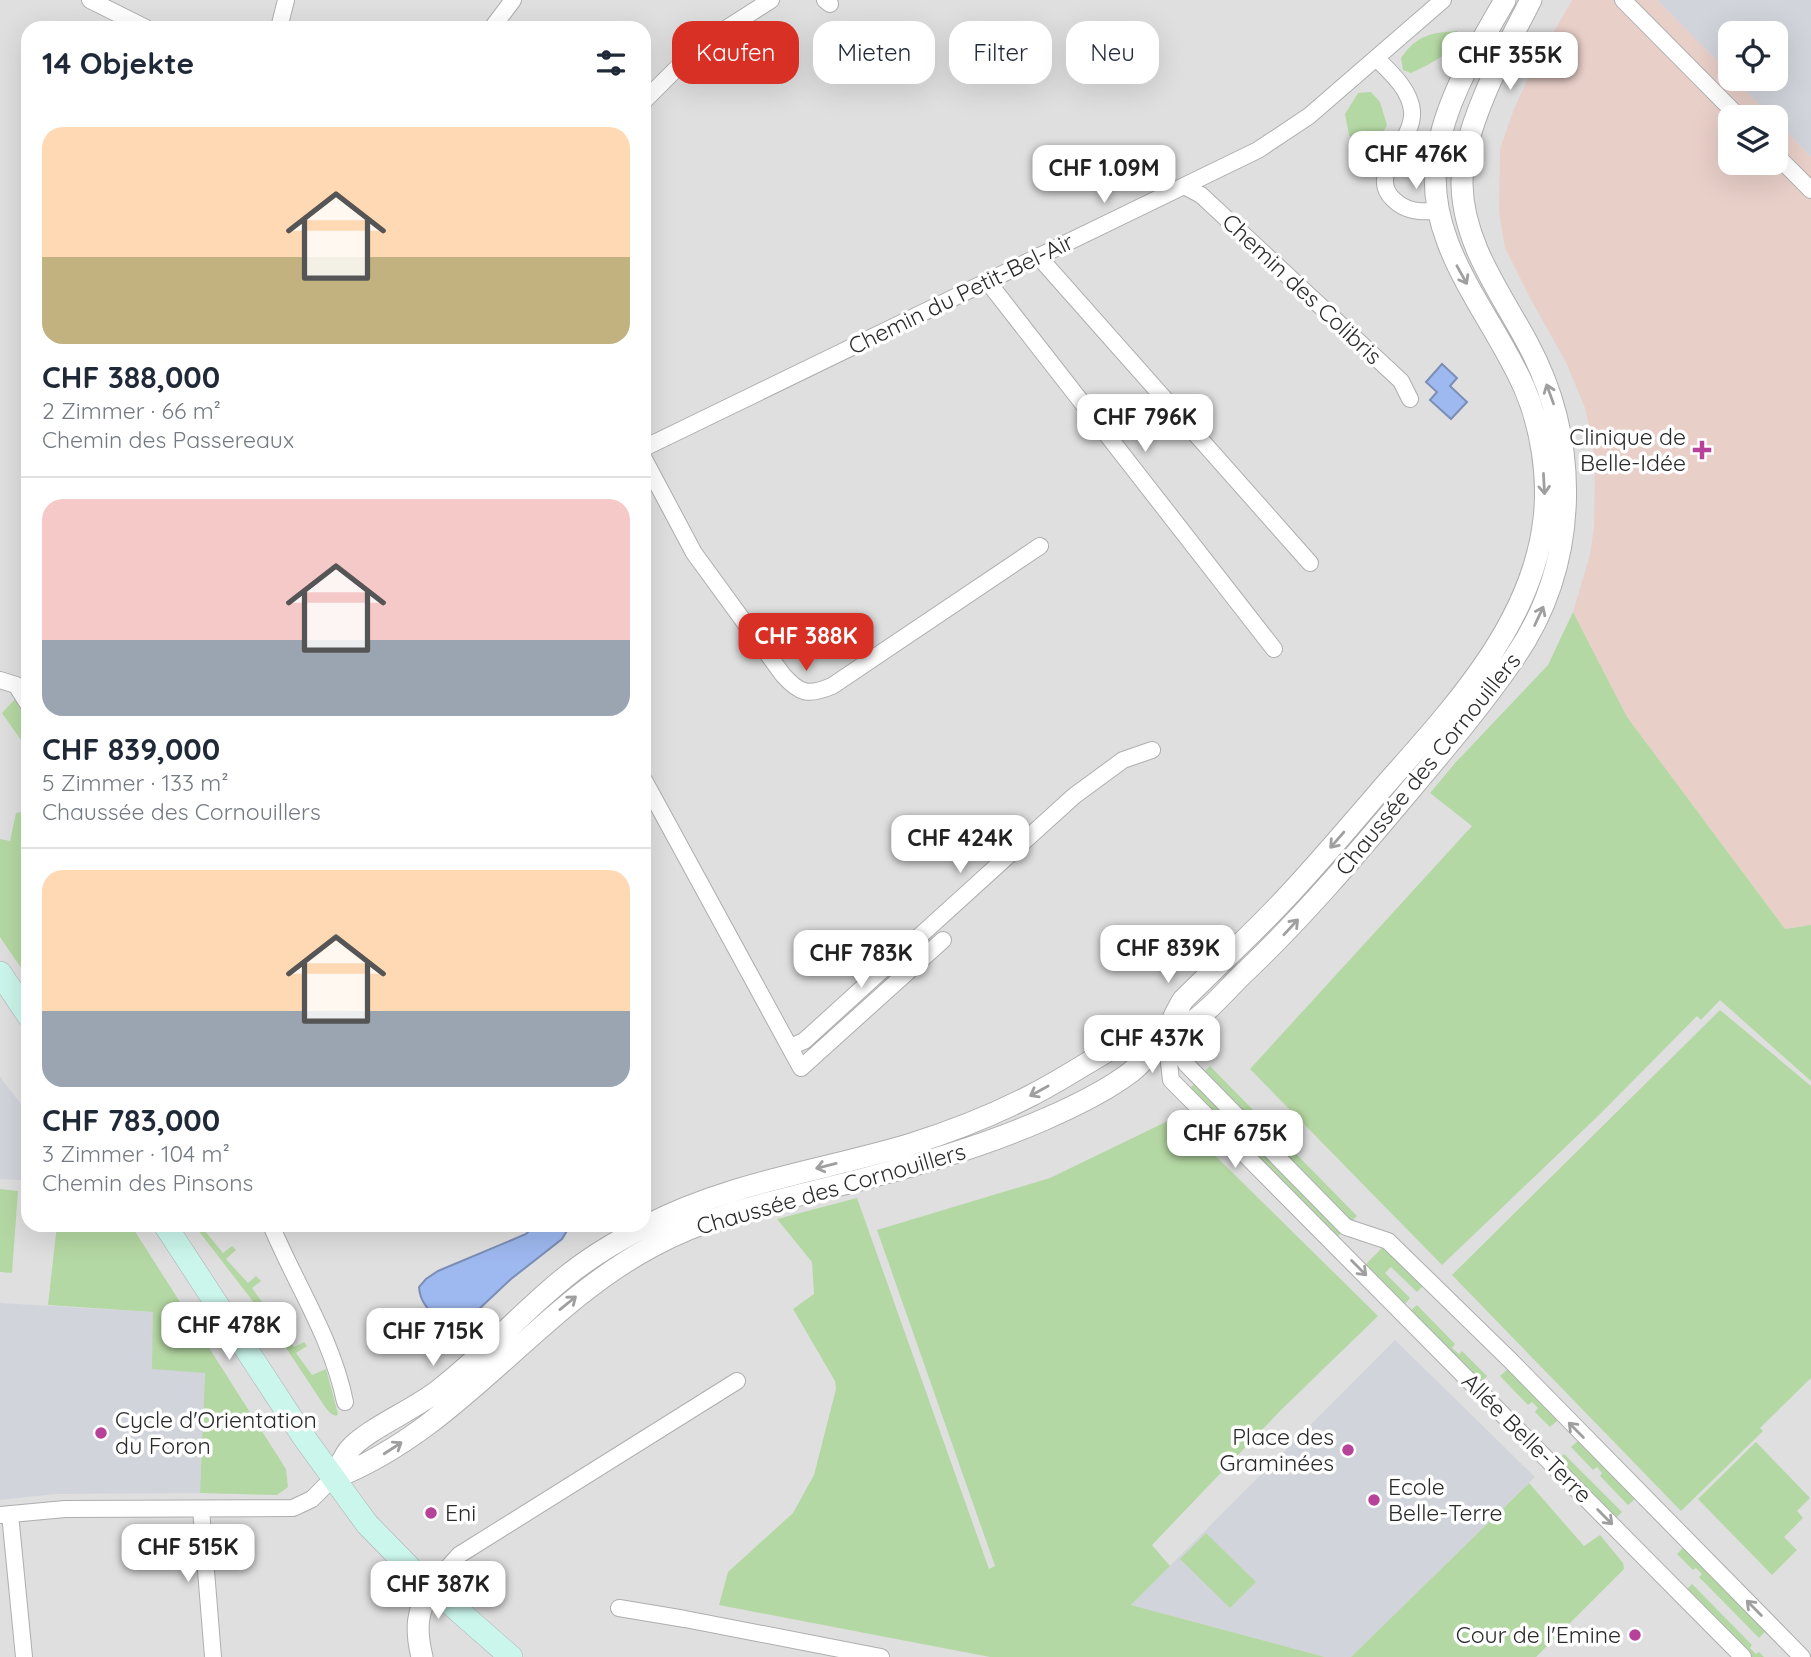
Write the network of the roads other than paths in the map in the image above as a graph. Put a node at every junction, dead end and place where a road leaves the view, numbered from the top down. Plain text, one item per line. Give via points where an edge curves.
1 (90, 0) edge
2 (286, 0) edge
3 (513, 0) edge
4 (772, 0) edge
5 (1443, 0) edge
6 (1505, 0) edge
7 (1531, 0) edge
8 (1623, 0) edge
9 (132, 21) edge
10 (281, 21) edge
11 (497, 21) edge
12 (1376, 58) junction
13 (651, 93) edge
14 (1727, 105) edge
15 (1788, 167) edge
16 (1186, 187) junction
17 (1811, 190) edge
18 (1465, 206) junction
19 (1438, 211) junction
20 (1038, 256) junction
21 (988, 282) junction
22 (1410, 399) dead end
23 (651, 446) edge
24 (651, 471) edge
25 (1040, 546) dead end
26 (1310, 563) dead end
27 (1274, 649) dead end
28 (0, 680) edge
29 (21, 693) edge
30 (1152, 750) dead end
31 (651, 793) edge
32 (943, 940) dead end
33 (0, 974) edge
34 (21, 1005) edge
35 (1166, 1033) junction
36 (790, 1047) junction
37 (651, 1224) edge
38 (170, 1232) edge
39 (274, 1232) edge
40 (636, 1232) edge
41 (737, 1381) dead end
42 (345, 1402) dead end
43 (332, 1479) junction
44 (201, 1509) junction
45 (5, 1515) edge
46 (431, 1586) junction
47 (619, 1608) dead end
48 (24, 1657) edge
49 (213, 1657) edge
50 (422, 1657) edge
51 (512, 1657) edge
52 (881, 1657) edge
53 (1743, 1657) edge
54 (1802, 1657) edge

1 - 9 street
2 - 10 street
3 - 11 street
4 - 13 street via 699,46
5 - 12 street, Chemin du Petit-Bel-Air
6 - 19 street, Chaussée des Cornouillers via 1447,114 1436,159
7 - 18 street, Chaussée des Cornouillers via 1472,131 1463,164
8 - 14 street
12 - 16 street, Chemin du Petit-Bel-Air via 1289,130
12 - 19 street via 1404,90 1412,109 1409,132 1385,175 1389,196 1409,210
15 - 17 street
16 - 20 street, Chemin du Petit-Bel-Air
16 - 22 street, Chemin des Colibris via 1202,195 1401,381
18 - 19 street
35 -> 18 street, Chaussée des Cornouillers via 1191,1024 1326,889 1496,684 1545,601 1564,529 1567,486 1558,416 1530,347 1478,251
19 -> 35 street, Chaussée des Cornouillers via 1457,264 1524,388 1537,427 1544,519 1526,592 1505,633 1409,758 1281,903 1183,1000
20 - 21 street, Chemin du Petit-Bel-Air
20 - 26 street
21 - 23 street, Chemin du Petit-Bel-Air
21 - 27 street
24 - 25 street via 694,553 783,675 806,693 832,686
28 - 29 street via 16,685
30 - 36 street via 1123,760 1073,796 804,1041
31 - 36 street
32 - 36 street via 801,1068
33 - 34 main road
35 -> 37 street, Chaussée des Cornouillers via 1143,1032 1031,1096 952,1130 720,1195
43 -> 35 street, Chaussée des Cornouillers via 360,1468 419,1432 587,1288 652,1246 718,1219 1026,1128 1132,1071
35 -> 53 street, Allée Belle-Terre via 1171,1080
54 -> 35 street, Allée Belle-Terre via 1388,1241 1346,1227 1187,1065
38 - 43 main road
39 - 42 street via 321,1328
40 -> 43 street, Chaussée des Cornouillers via 566,1276 437,1392 350,1449
41 - 46 street via 460,1555
43 - 44 street via 312,1499 293,1507
43 - 46 main road via 367,1524
44 - 45 street via 65,1509
44 - 49 street
45 - 48 street
46 - 50 street via 418,1615
46 - 51 main road
47 - 52 street

